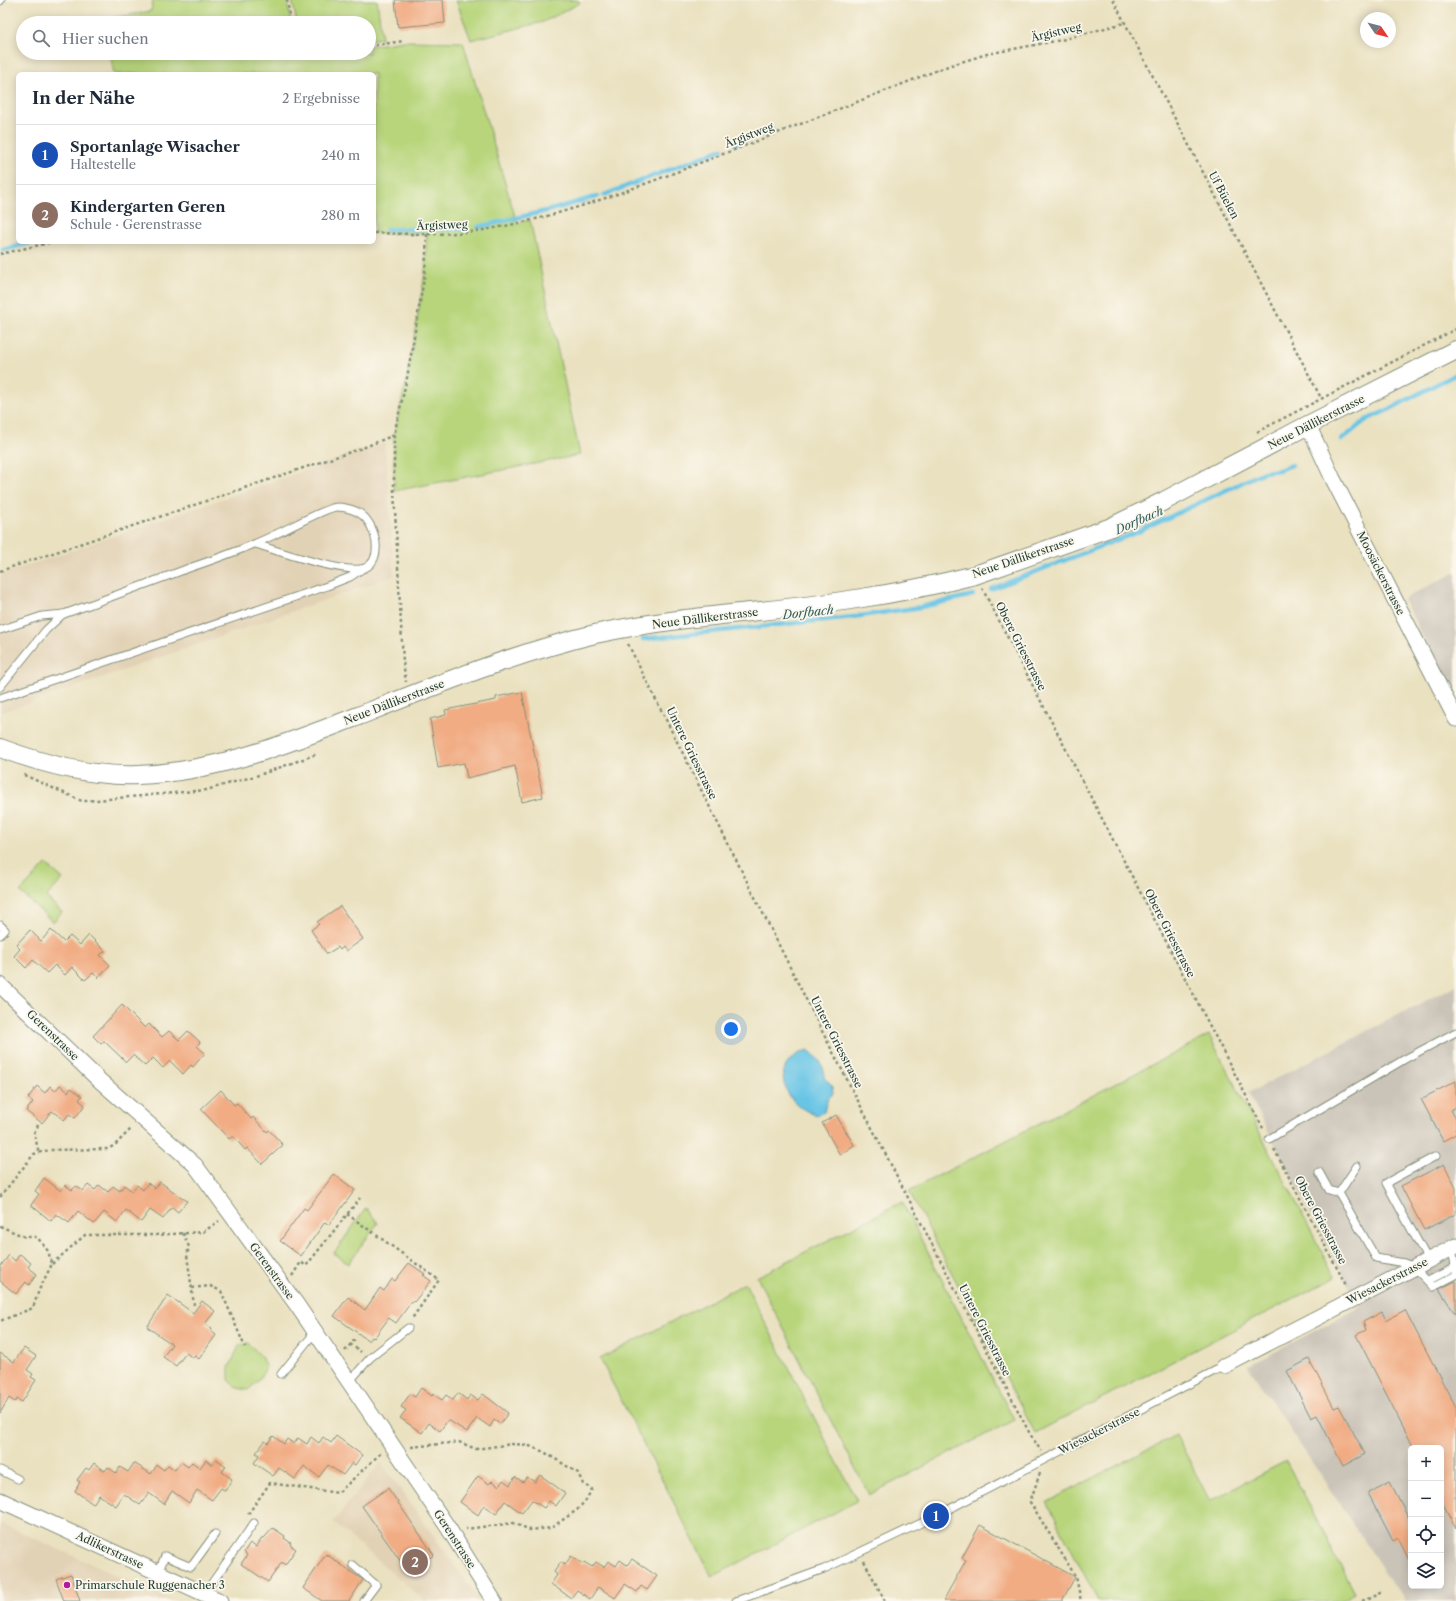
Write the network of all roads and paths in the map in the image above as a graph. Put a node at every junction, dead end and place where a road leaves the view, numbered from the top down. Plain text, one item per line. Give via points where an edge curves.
1 (287, 0) edge
2 (1113, 0) edge
3 (290, 16) edge
4 (1124, 23) junction
5 (404, 41) dead end
6 (376, 45) edge
7 (376, 234) edge
8 (427, 234) junction
9 (44, 244) edge
10 (0, 254) edge
11 (1456, 329) edge
12 (1456, 350) edge
13 (1321, 398) junction
14 (1308, 425) junction
15 (1255, 433) dead end
16 (394, 435) junction
17 (256, 544) junction
18 (364, 568) junction
19 (0, 571) edge
20 (975, 575) junction
21 (64, 614) junction
22 (621, 629) junction
23 (0, 630) edge
24 (413, 680) dead end
25 (0, 687) edge
26 (0, 698) edge
27 (1456, 719) edge
28 (0, 748) edge
29 (0, 925) edge
30 (0, 935) edge
31 (0, 985) edge
32 (1456, 1032) edge
33 (137, 1124) dead end
34 (38, 1126) dead end
35 (1268, 1139) junction
36 (39, 1153) junction
37 (1436, 1156) dead end
38 (1357, 1166) dead end
39 (1319, 1172) dead end
40 (1339, 1193) junction
41 (0, 1197) edge
42 (360, 1198) dead end
43 (347, 1214) junction
44 (221, 1219) dead end
45 (0, 1226) edge
46 (183, 1233) junction
47 (1454, 1247) edge
48 (1428, 1260) junction
49 (52, 1264) junction
50 (1414, 1267) junction
51 (1456, 1272) edge
52 (289, 1280) dead end
53 (192, 1288) junction
54 (1353, 1298) junction
55 (194, 1305) dead end
56 (0, 1322) edge
57 (408, 1328) joint
58 (316, 1332) junction
59 (354, 1339) dead end
60 (245, 1348) dead end
61 (342, 1355) dead end
62 (1224, 1366) joint
63 (281, 1374) dead end
64 (349, 1382) junction
65 (406, 1448) dead end
66 (381, 1452) dead end
67 (1046, 1458) junction
68 (0, 1470) edge
69 (18, 1479) dead end
70 (0, 1500) edge
71 (247, 1516) dead end
72 (254, 1522) dead end
73 (462, 1531) dead end
74 (215, 1534) dead end
75 (860, 1552) junction
76 (353, 1565) dead end
77 (158, 1572) junction
78 (1382, 1591) dead end
79 (204, 1594) junction
80 (220, 1601) edge
81 (364, 1601) edge
82 (494, 1601) edge
83 (736, 1601) edge
84 (885, 1601) edge
85 (1081, 1601) edge
86 (1362, 1601) edge

1 - 3 path
2 - 4 path, Uf Büelen
4 - 8 path, Ärgistweg via 1060,40 987,54 948,66 698,164 585,205 489,229
4 - 13 path, Uf Büelen
5 - 6 path
7 - 8 path, Ärgistweg
8 - 16 path via 425,273 407,378
9 - 10 path
11 - 13 path
12 - 14 street, Neue Dällikerstrasse
13 - 15 path
14 - 20 street, Neue Dällikerstrasse via 1109,528
14 - 27 street, Moosäckerstrasse via 1332,479
16 - 19 path via 366,447
16 - 24 path via 394,491 403,662 406,682
17 - 18 lane via 336,567
17 - 18 lane via 336,507 355,511 364,516 372,528 376,551 371,563
17 - 21 lane
18 - 26 lane via 327,586
20 - 22 street, Neue Dällikerstrasse via 855,599
20 - 35 path, Obere Griesstrasse
21 - 23 lane via 42,616
21 - 25 lane via 46,630
22 - 28 street, Neue Dällikerstrasse via 530,651 282,745 238,760 209,766 136,775 107,773 72,769
22 - 67 path, Untere Griesstrasse via 826,1040 1030,1434
29 - 30 lane via 5,930
31 - 58 street, Gerenstrasse via 195,1165
32 - 35 lane
33 - 36 path via 108,1149 49,1150
34 - 36 path via 34,1133
35 - 54 path, Obere Griesstrasse
36 - 41 path via 34,1154
37 - 48 lane via 1386,1183
38 - 40 lane
39 - 40 lane via 1329,1190
40 - 50 lane via 1376,1258
42 - 43 path
43 - 52 path via 306,1266 301,1262
43 - 57 path via 439,1280 412,1317
44 - 46 path via 203,1232
45 - 49 path via 25,1237 37,1237 48,1251
46 - 49 path via 85,1235
46 - 53 path via 189,1247 187,1255
47 - 48 street, Wiesackerstrasse
47 - 51 lane
48 - 50 street, Wiesackerstrasse
49 - 56 path via 33,1308
50 - 51 lane via 1428,1281
50 - 54 street, Wiesackerstrasse
53 - 55 path
53 - 60 path via 210,1286 221,1291
54 - 62 street, Wiesackerstrasse
57 - 64 lane via 370,1358
58 - 63 lane
58 - 64 street, Gerenstrasse
59 - 61 path
62 - 67 lane, Wiesackerstrasse
64 - 82 street, Gerenstrasse via 447,1526
65 - 73 path via 459,1442 476,1449 512,1444 527,1445 544,1452 578,1473 583,1484 592,1489 577,1510 551,1528 530,1530 514,1523 468,1528
66 - 71 path via 338,1493 270,1483
67 - 75 lane, Wiesackerstrasse via 936,1516
67 - 85 path via 1030,1502 1076,1577
68 - 69 lane
70 - 77 street, Adlikerstrasse
72 - 79 lane
74 - 77 lane via 191,1566 165,1556
75 - 83 lane, Wiesackerstrasse via 824,1569
75 - 84 path
76 - 81 lane via 376,1585
77 - 79 street, Adlikerstrasse
78 - 86 path
79 - 80 street, Adlikerstrasse

